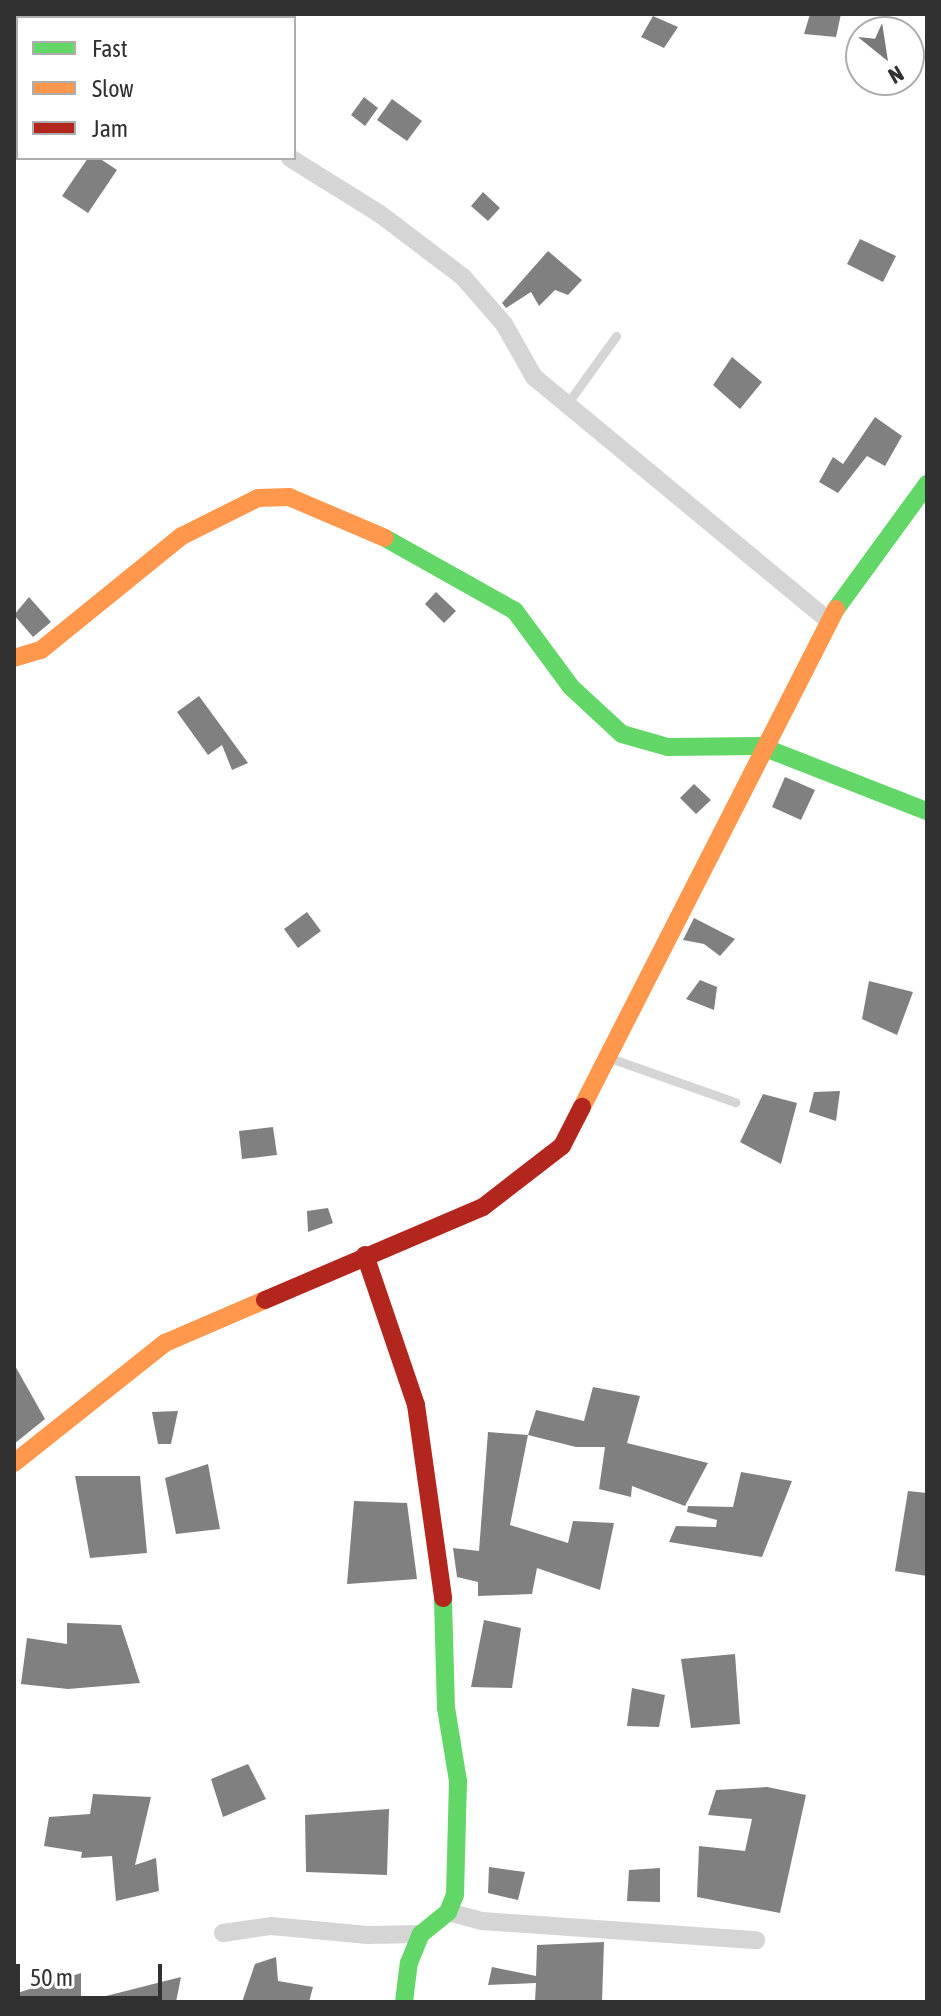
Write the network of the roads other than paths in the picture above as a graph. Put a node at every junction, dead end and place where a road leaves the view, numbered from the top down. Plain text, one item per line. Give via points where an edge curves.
1 (293, 160) edge
2 (616, 336) dead end
3 (566, 405) junction
4 (927, 484) edge
5 (828, 620) junction
6 (14, 658) edge
7 (760, 746) junction
8 (927, 811) edge
9 (604, 1056) junction
10 (735, 1102) dead end
11 (365, 1255) junction
12 (14, 1463) edge
13 (448, 1912) junction
14 (223, 1933) dead end
15 (421, 1934) junction
16 (756, 1940) dead end
17 (404, 2002) edge

1 - 3 street via 380,214 463,277 504,324 534,377
2 - 3 lane
3 - 5 street
4 - 5 street
5 - 7 street
6 - 7 street via 41,650 182,536 258,498 289,497 403,546 515,611 571,687 622,734 668,747
7 - 8 street
7 - 9 street
9 - 10 lane
9 - 11 street via 562,1146 533,1172 483,1207
11 - 12 street via 165,1343
11 - 13 street via 416,1405 443,1586 446,1708 460,1843
13 - 15 street
13 - 16 street via 482,1921
14 - 15 street via 271,1926 357,1935
15 - 17 street via 409,1963

